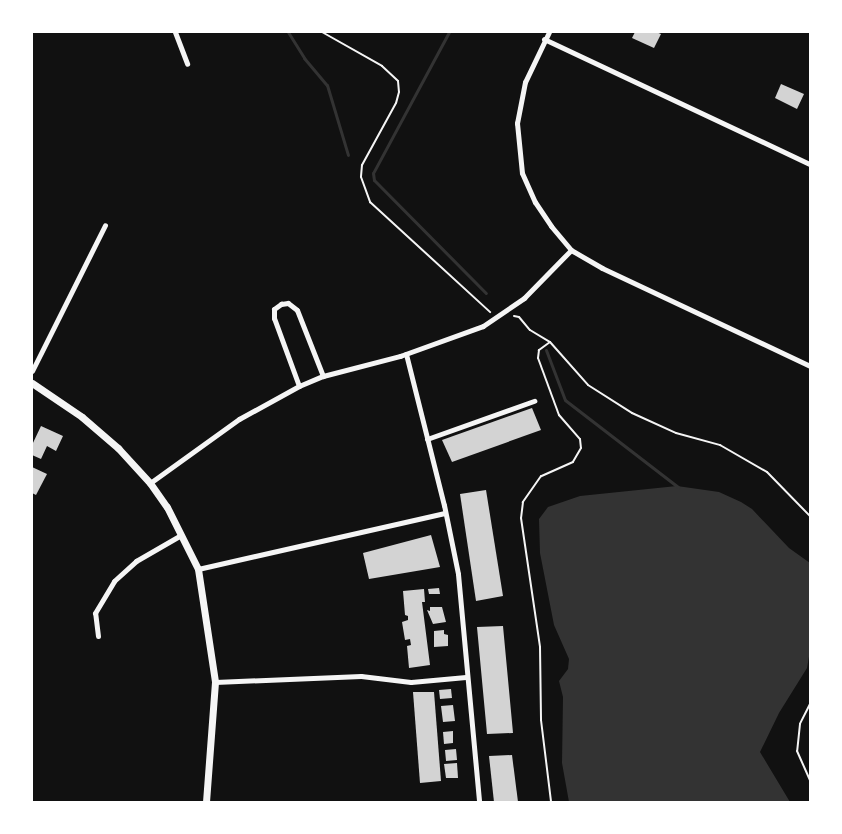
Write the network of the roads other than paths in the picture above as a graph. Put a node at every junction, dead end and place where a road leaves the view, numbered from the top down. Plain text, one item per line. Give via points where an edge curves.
1 (176, 32) edge
2 (549, 32) edge
3 (544, 39) junction
4 (188, 64) dead end
5 (810, 164) edge
6 (105, 225) dead end
7 (572, 250) junction
8 (406, 354) junction
9 (810, 366) edge
10 (32, 372) edge
11 (323, 376) junction
12 (32, 383) edge
13 (299, 386) junction
14 (534, 401) dead end
15 (427, 439) junction
16 (150, 483) junction
17 (445, 513) junction
18 (181, 535) junction
19 (198, 569) junction
20 (99, 636) dead end
21 (466, 677) junction
22 (215, 682) junction
23 (206, 802) edge
24 (479, 802) edge

1 - 4 street
2 - 3 street
3 - 5 street
3 - 7 street via 525,82 517,139 522,173 535,202
6 - 10 street
7 - 8 street via 524,298 483,326
7 - 9 street via 602,268
8 - 11 street
8 - 15 street
11 - 13 street
11 - 13 street via 297,310 288,303 281,304 274,309 274,318
12 - 16 street via 82,417
13 - 16 street via 239,419
14 - 15 street
15 - 17 street
16 - 18 street
17 - 19 street
17 - 21 street via 458,574
18 - 19 street
18 - 20 street via 136,561 114,581 95,613
19 - 22 street
21 - 22 street via 411,681 361,676
21 - 24 street
22 - 23 street

